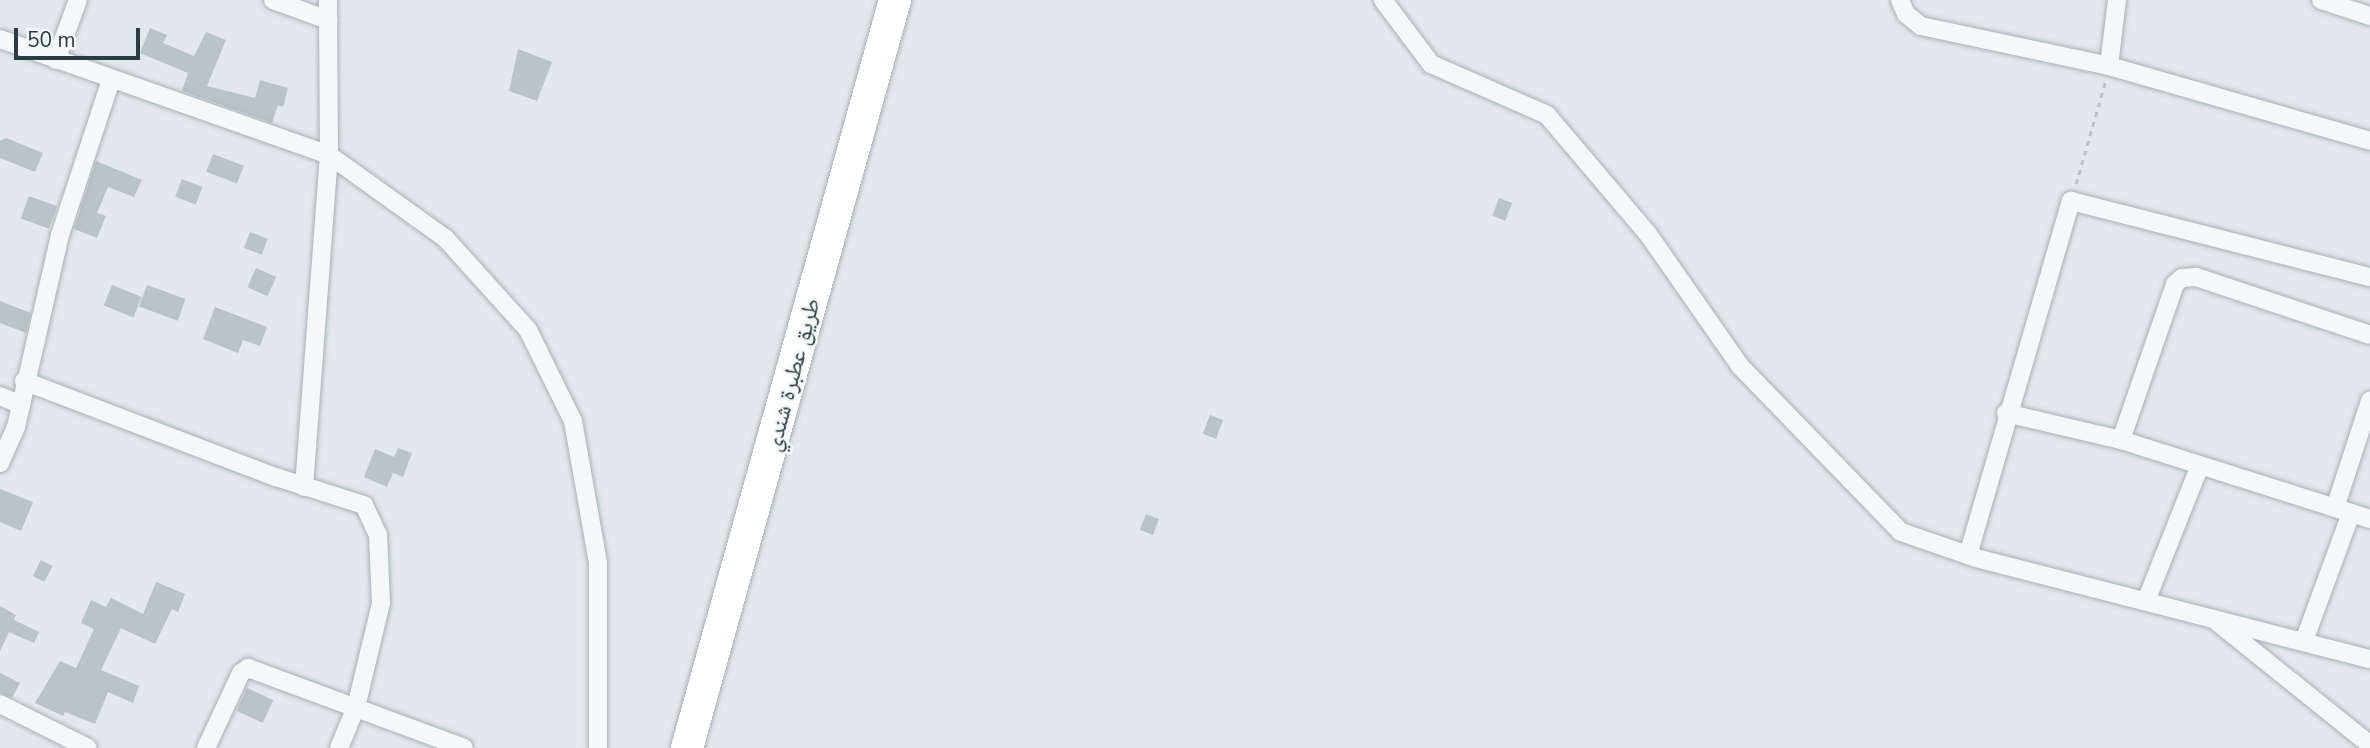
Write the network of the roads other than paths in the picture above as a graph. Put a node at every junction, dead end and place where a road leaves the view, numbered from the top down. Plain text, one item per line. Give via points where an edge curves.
1 (78, 0) edge
2 (273, 0) edge
3 (328, 0) edge
4 (895, 0) edge
5 (1383, 0) edge
6 (1900, 0) edge
7 (2117, 0) edge
8 (2321, 0) edge
9 (2370, 16) edge
10 (328, 20) junction
11 (0, 39) edge
12 (56, 60) junction
13 (2109, 65) junction
14 (111, 80) junction
15 (2370, 141) edge
16 (329, 155) junction
17 (2370, 277) edge
18 (2370, 335) edge
19 (24, 382) junction
20 (0, 396) edge
21 (2370, 401) edge
22 (21, 405) junction
23 (2006, 413) junction
24 (2121, 440) junction
25 (0, 463) edge
26 (2200, 465) junction
27 (304, 487) junction
28 (2343, 510) junction
29 (2370, 519) edge
30 (1968, 555) junction
31 (2146, 601) junction
32 (2211, 617) junction
33 (2304, 641) junction
34 (2370, 659) edge
35 (0, 704) edge
36 (356, 707) junction
37 (2370, 745) edge
38 (88, 748) edge
39 (206, 748) edge
40 (339, 748) edge
41 (464, 748) edge
42 (598, 748) edge
43 (687, 748) edge

1 - 12 street
2 - 10 street
3 - 10 street
4 - 43 highway, طريق عطبرة شندي
5 - 30 street via 1431,64 1547,115 1648,234 1740,366 1886,522 1901,532
6 - 13 street via 1906,14 1921,26
7 - 13 street
8 - 9 street
10 - 16 street
11 - 12 street
12 - 14 street
13 - 15 street
14 - 16 street
14 - 19 street via 60,235
16 - 27 street
16 - 42 street via 446,238 528,330 573,421 598,563
17 - 23 street via 2071,201
18 - 24 street via 2196,277 2182,278 2175,284
19 - 22 street
19 - 27 street
20 - 22 street
21 - 28 street
22 - 25 street
23 - 24 street
23 - 30 street
24 - 26 street
26 - 28 street
26 - 31 street
27 - 36 street via 364,505 378,535 381,603
28 - 29 street
28 - 33 street
30 - 31 street
31 - 32 street
32 - 33 street
32 - 37 street
33 - 34 street
35 - 38 street
36 - 39 street via 248,668 241,673
36 - 40 street
36 - 41 street

